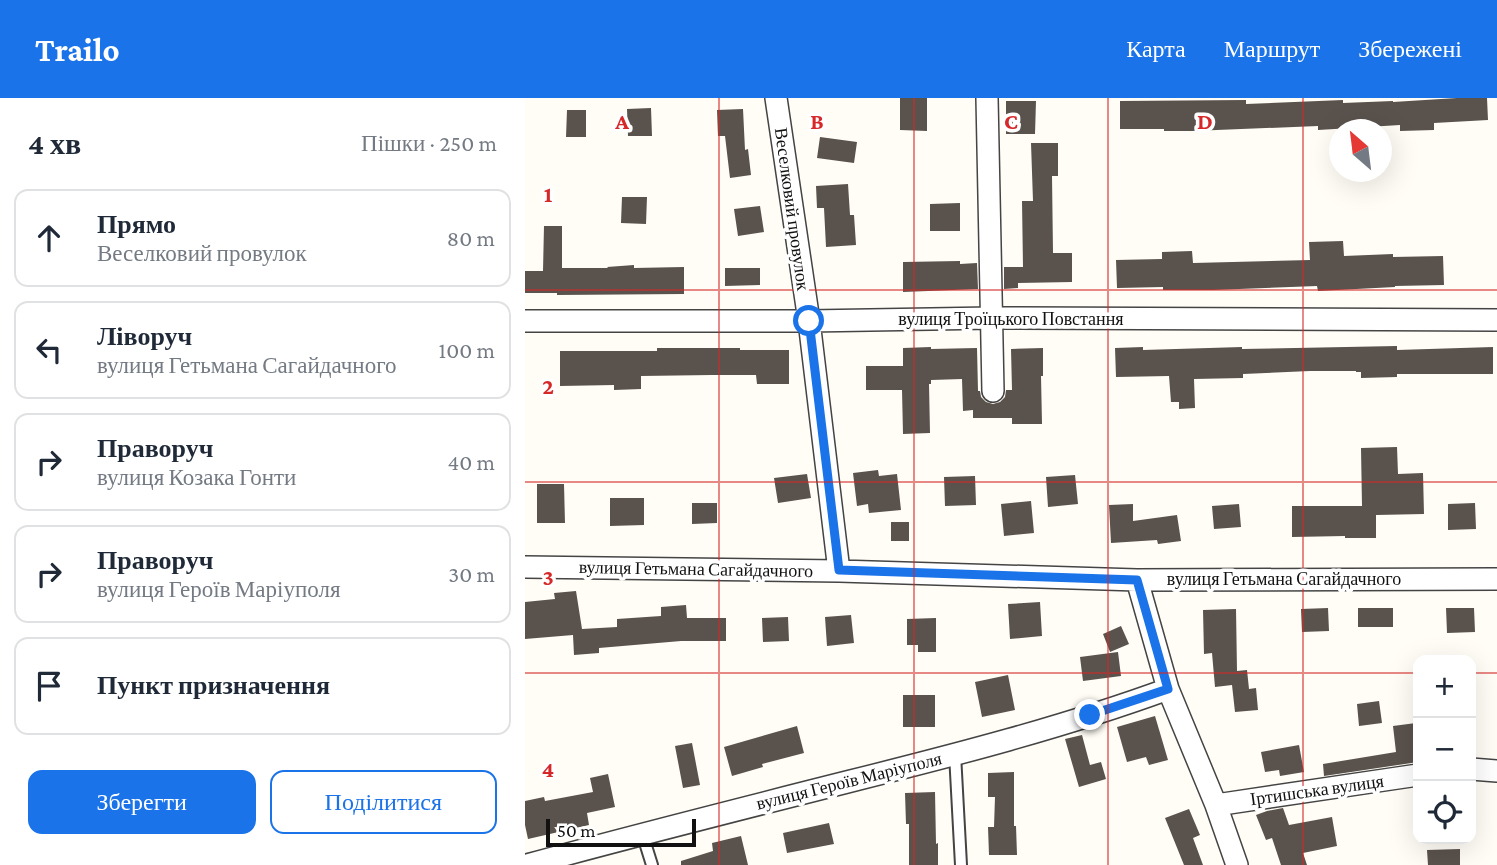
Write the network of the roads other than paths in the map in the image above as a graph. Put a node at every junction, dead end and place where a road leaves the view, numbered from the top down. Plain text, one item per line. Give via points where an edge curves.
1 (776, 98) edge
2 (988, 98) edge
3 (992, 318) junction
4 (1497, 320) edge
5 (525, 321) edge
6 (809, 321) junction
7 (993, 391) dead end
8 (525, 567) edge
9 (839, 570) junction
10 (1497, 579) edge
11 (1137, 580) junction
12 (1168, 689) junction
13 (955, 754) junction
14 (1476, 769) edge
15 (1497, 771) edge
16 (1413, 776) edge
17 (1216, 805) junction
18 (642, 833) junction
19 (527, 865) edge
20 (652, 865) edge
21 (961, 865) edge
22 (1237, 865) edge

1 - 6 street, Веселковий провулок
2 - 3 street
3 - 4 street, вулиця Троїцького Повстання
3 - 6 street, вулиця Троїцького Повстання
3 - 7 street
5 - 6 street, вулиця Троїцького Повстання
6 - 9 street, Веселковий провулок
8 - 9 street, вулиця Гетьмана Сагайдачного
9 - 11 street, вулиця Гетьмана Сагайдачного
10 - 11 street, вулиця Гетьмана Сагайдачного
11 - 12 street
12 - 13 street, вулиця Героїв Маріуполя
12 - 17 street
13 - 18 street, вулиця Героїв Маріуполя
13 - 21 lane
14 - 15 street
16 - 17 street, Іртишська вулиця
17 - 22 street
18 - 19 street, вулиця Героїв Маріуполя
18 - 20 lane

